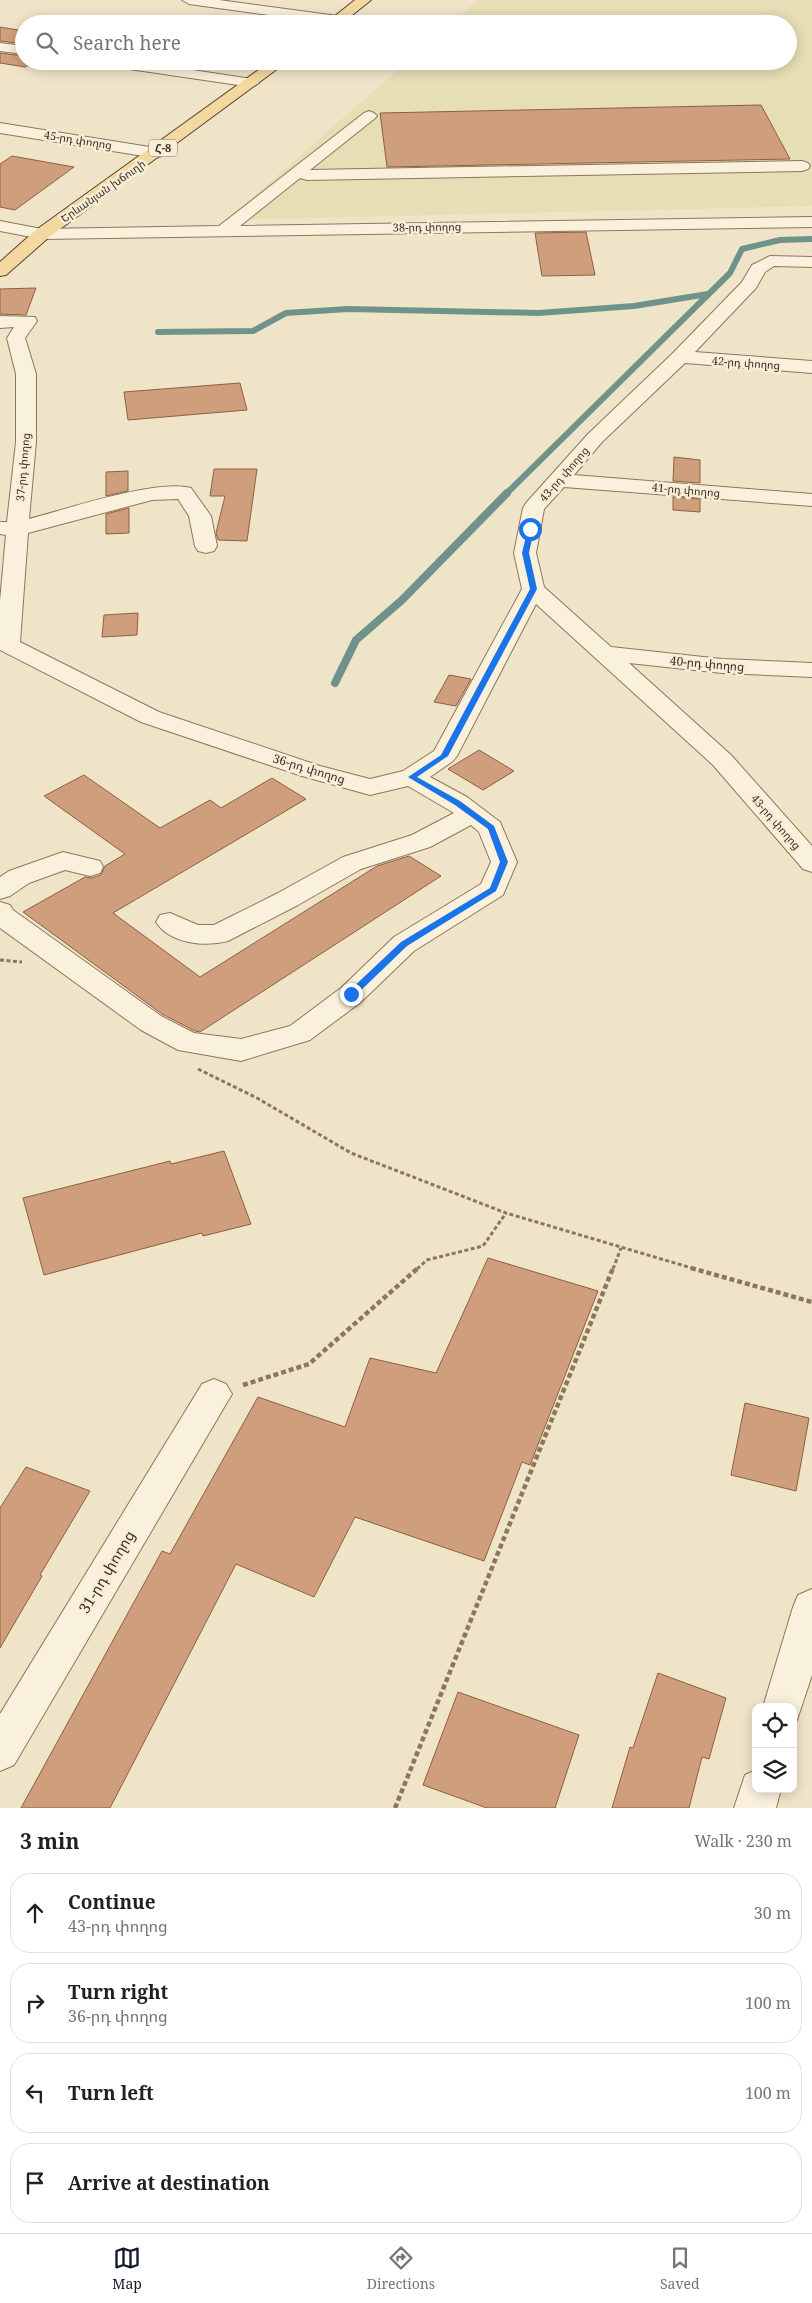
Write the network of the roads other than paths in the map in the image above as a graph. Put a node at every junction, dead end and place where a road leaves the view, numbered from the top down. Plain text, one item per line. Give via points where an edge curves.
1 (189, 0) edge
2 (364, 0) edge
3 (289, 15) edge
4 (344, 15) edge
5 (0, 47) edge
6 (15, 49) edge
7 (163, 70) edge
8 (269, 70) edge
9 (252, 83) junction
10 (369, 116) dead end
11 (0, 128) edge
12 (156, 153) junction
13 (802, 166) dead end
14 (298, 173) junction
15 (812, 222) edge
16 (0, 226) edge
17 (223, 230) junction
18 (42, 234) junction
19 (812, 262) edge
20 (0, 270) edge
21 (0, 322) edge
22 (680, 358) junction
23 (812, 367) edge
24 (561, 480) junction
25 (812, 500) edge
26 (8, 529) edge
27 (206, 546) dead end
28 (533, 589) junction
29 (4, 647) edge
30 (603, 653) junction
31 (812, 670) edge
32 (412, 777) junction
33 (472, 814) junction
34 (812, 863) edge
35 (90, 867) dead end
36 (0, 890) edge
37 (0, 911) edge
38 (170, 922) dead end
39 (214, 1394) road end
40 (812, 1606) edge
41 (785, 1703) edge
42 (0, 1751) edge
43 (759, 1793) edge
44 (755, 1808) edge

1 - 3 street
2 - 4 main road
5 - 6 street
7 - 9 street
8 - 9 main road, Երևանյան խճուղի / Հ-8
9 - 12 main road, Երևանյան խճուղի / Հ-8
10 - 14 street
11 - 12 street, 45-րդ փողոց
12 - 18 main road, Երևանյան խճուղի / Հ-8
13 - 14 street
14 - 17 street
15 - 17 street, 38-րդ փողոց
16 - 18 street, 38-րդ փողոց
17 - 18 street, 38-րդ փողոց
18 - 20 main road, Երևանյան խճուղի / Հ-8
19 - 22 street, 43-րդ փողոց via 770,261 758,269 750,284
21 - 26 street, 37-րդ փողոց via 28,321 16,338 26,374 26,442
22 - 23 street, 42-րդ փողոց
22 - 24 street, 43-րդ փողոց via 595,438
24 - 25 street, 41-րդ փողոց
24 - 28 street, 43-րդ փողոց via 534,508 525,553
26 - 27 street via 151,494 184,492 200,516
26 - 29 street, 37-րդ փողոց
28 - 30 street, 43-րդ փողոց
28 - 32 street, 36-րդ փողոց via 444,756
29 - 32 street, 36-րդ փողոց via 150,718 311,771 370,787
30 - 31 street, 40-րդ փողոց via 722,666
30 - 34 street, 43-րդ փողոց via 722,760
32 - 33 street
33 - 37 street via 491,828 504,862 493,890 404,944 351,994 300,1033 241,1050 188,1043 151,1023 1,915
33 - 38 street via 421,841 352,862 288,900 218,934 193,934
35 - 36 street via 63,861 19,877
39 - 42 street, 31-րդ փողոց
40 - 41 street
43 - 44 street

